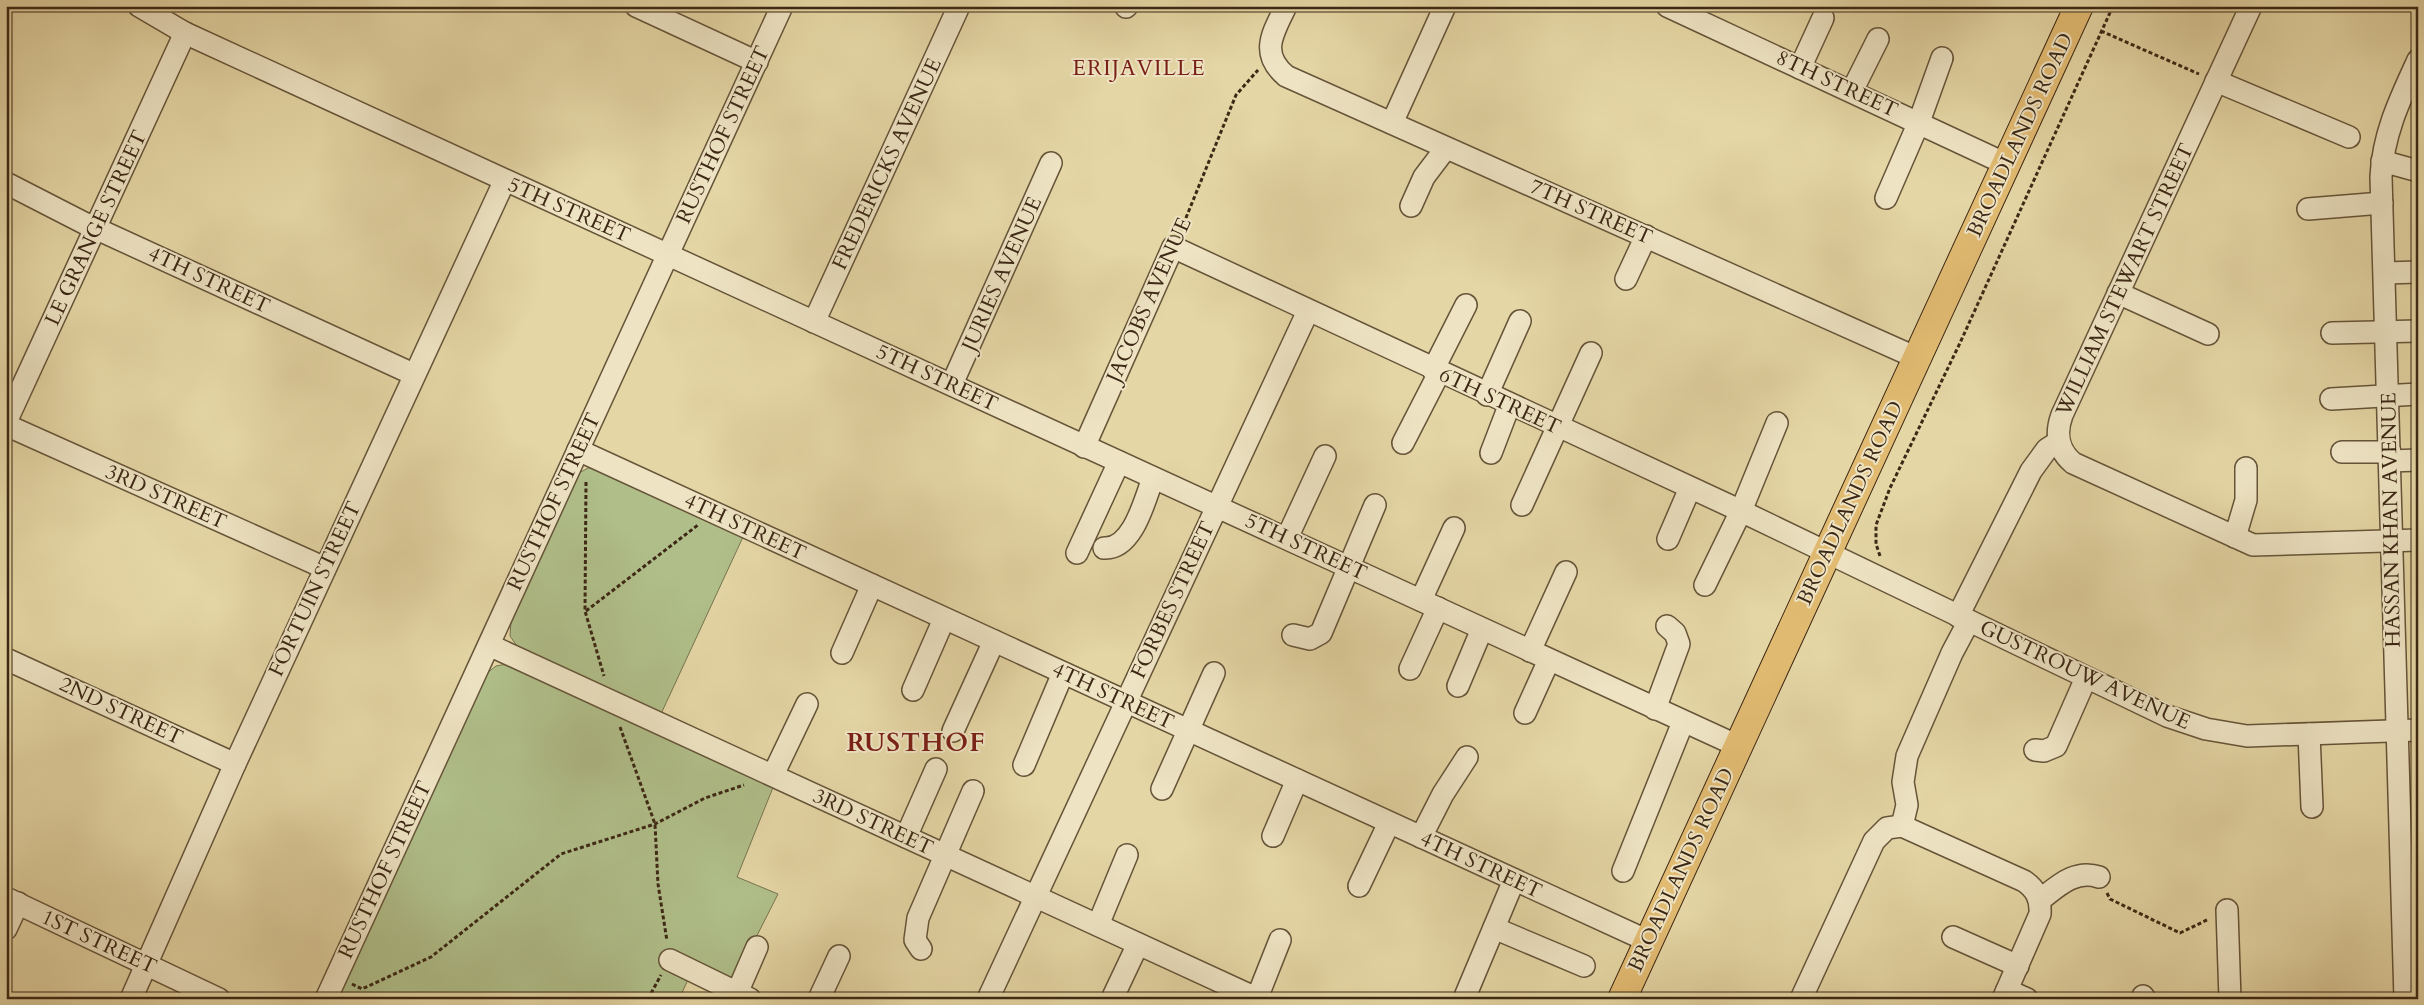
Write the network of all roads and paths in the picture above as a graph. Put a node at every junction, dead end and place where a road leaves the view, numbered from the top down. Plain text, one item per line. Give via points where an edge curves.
1 (138, 6) edge
2 (636, 6) edge
3 (782, 6) edge
4 (959, 6) edge
5 (1286, 6) edge
6 (1445, 6) edge
7 (2079, 6) edge
8 (2113, 6) edge
9 (2250, 6) edge
10 (1671, 7) edge
11 (1823, 18) dead end
12 (2101, 31) junction
13 (185, 33) junction
14 (1878, 39) dead end
15 (1272, 58) junction
16 (1942, 58) dead end
17 (2418, 60) edge
18 (756, 62) junction
19 (1800, 68) junction
20 (2216, 81) junction
21 (1852, 91) junction
22 (1919, 122) junction
23 (1392, 123) junction
24 (2349, 137) dead end
25 (1446, 148) junction
26 (2382, 161) junction
27 (1051, 163) dead end
28 (2006, 164) junction
29 (2418, 171) edge
30 (504, 182) junction
31 (6, 183) edge
32 (1886, 198) dead end
33 (2382, 203) junction
34 (1411, 206) dead end
35 (2308, 209) dead end
36 (96, 228) junction
37 (1646, 236) junction
38 (1173, 248) junction
39 (668, 254) junction
40 (2418, 272) edge
41 (2385, 273) junction
42 (1626, 279) dead end
43 (2118, 293) junction
44 (1466, 304) dead end
45 (1308, 311) junction
46 (1520, 321) dead end
47 (814, 322) junction
48 (2418, 331) edge
49 (2332, 333) dead end
50 (2386, 333) junction
51 (2208, 334) dead end
52 (1591, 353) dead end
53 (1917, 358) junction
54 (1436, 371) junction
55 (413, 374) junction
56 (952, 384) junction
57 (2418, 394) edge
58 (1486, 395) junction
59 (2388, 395) junction
60 (2332, 399) dead end
61 (1510, 406) junction
62 (1777, 423) dead end
63 (6, 424) edge
64 (1557, 428) junction
65 (2058, 442) junction
66 (1403, 443) dead end
67 (1084, 447) junction
68 (578, 450) junction
69 (2342, 452) dead end
70 (1490, 453) dead end
71 (1326, 456) dead end
72 (2390, 456) junction
73 (2418, 460) edge
74 (1119, 462) junction
75 (2246, 468) dead end
76 (1153, 478) junction
77 (1690, 488) junction
78 (1374, 505) dead end
79 (1522, 505) dead end
80 (1217, 506) junction
81 (1741, 511) junction
82 (714, 513) junction
83 (1454, 528) dead end
84 (2235, 537) junction
85 (1287, 538) junction
86 (1668, 539) dead end
87 (2392, 540) junction
88 (2418, 540) edge
89 (1104, 548) dead end
90 (1077, 553) dead end
91 (1827, 554) junction
92 (1349, 567) junction
93 (325, 568) junction
94 (1566, 572) dead end
95 (1889, 583) junction
96 (872, 585) junction
97 (1705, 585) dead end
98 (1429, 604) junction
99 (585, 611) dead end
100 (944, 619) junction
101 (1963, 619) junction
102 (1667, 626) dead end
103 (1482, 629) junction
104 (1293, 635) dead end
105 (994, 641) junction
106 (488, 645) junction
107 (1530, 650) junction
108 (842, 653) dead end
109 (6, 659) edge
110 (1550, 660) junction
111 (1410, 670) dead end
112 (1214, 672) dead end
113 (1063, 673) junction
114 (2086, 678) junction
115 (1458, 686) dead end
116 (913, 690) dead end
117 (1126, 702) junction
118 (807, 704) dead end
119 (1655, 709) junction
120 (1525, 713) dead end
121 (1683, 722) junction
122 (1188, 730) junction
123 (2418, 730) edge
124 (953, 731) dead end
125 (2396, 731) junction
126 (2309, 734) junction
127 (1738, 746) junction
128 (2035, 750) dead end
129 (1467, 756) dead end
130 (235, 764) junction
131 (1024, 765) dead end
132 (936, 769) dead end
133 (773, 775) junction
134 (1297, 780) junction
135 (1162, 789) dead end
136 (974, 791) dead end
137 (2312, 807) dead end
138 (1389, 823) junction
139 (1902, 826) junction
140 (1273, 836) dead end
141 (906, 837) junction
142 (1421, 837) junction
143 (946, 855) junction
144 (1127, 855) dead end
145 (1623, 872) dead end
146 (2099, 877) joint
147 (1514, 880) junction
148 (1359, 886) dead end
149 (1035, 896) junction
150 (12, 900) edge
151 (2040, 900) junction
152 (2227, 910) joint
153 (1098, 925) junction
154 (6, 928) edge
155 (1494, 928) junction
156 (1953, 937) dead end
157 (1280, 940) dead end
158 (1648, 941) junction
159 (1138, 944) junction
160 (757, 947) dead end
161 (921, 949) dead end
162 (839, 956) dead end
163 (670, 960) joint
164 (147, 964) junction
165 (1584, 966) dead end
166 (2018, 966) junction
167 (336, 976) junction
168 (2005, 994) edge
169 (744, 996) edge
170 (131, 999) edge
171 (219, 999) edge
172 (326, 999) edge
173 (648, 999) edge
174 (819, 999) edge
175 (988, 999) edge
176 (1112, 999) edge
177 (1257, 999) edge
178 (1464, 999) edge
179 (1622, 999) edge
180 (1801, 999) edge
181 (2027, 999) edge
182 (2230, 999) edge
183 (2405, 999) edge

1 - 13 street, 5TH STREET
2 - 18 street
3 - 18 street, RUSTHOF STREET
4 - 47 street, FREDERICKS AVENUE
5 - 15 street via 1273,33
6 - 23 street
7 - 28 main road, BROADLANDS ROAD
8 - 12 path
9 - 20 street, WILLIAM STEWART STREET
10 - 19 street, 8TH STREET
11 - 19 street
12 - 20 path
12 - 95 path via 1964,334 1890,488 1876,525 1876,544
13 - 30 street, 5TH STREET
13 - 36 street, LE GRANGE STREET
14 - 21 street
15 - 23 street, 7TH STREET via 1286,76
15 - 38 path, JACOBS AVENUE via 1236,95
16 - 22 street
17 - 26 street, HASSAN KHAN AVENUE via 2389,125
18 - 39 street, RUSTHOF STREET
19 - 21 street, 8TH STREET
20 - 24 street
20 - 43 street, WILLIAM STEWART STREET
21 - 22 street, 8TH STREET
22 - 28 street, 8TH STREET
22 - 32 street
23 - 25 street, 7TH STREET
25 - 34 street via 1424,177
25 - 37 street, 7TH STREET
26 - 29 street
26 - 33 street, HASSAN KHAN AVENUE
27 - 56 street, JURIES AVENUE
28 - 53 main road, BROADLANDS ROAD
30 - 39 street, 5TH STREET
30 - 55 street, FORTUIN STREET
31 - 36 street, 4TH STREET
33 - 35 street
33 - 41 street, HASSAN KHAN AVENUE
36 - 55 street, 4TH STREET
36 - 63 street, LE GRANGE STREET
37 - 42 street
37 - 53 street, 7TH STREET
38 - 45 street, 6TH STREET
38 - 67 street, JACOBS AVENUE
39 - 47 street, 5TH STREET
39 - 68 street, RUSTHOF STREET
40 - 41 street
41 - 50 street, HASSAN KHAN AVENUE
43 - 51 street
43 - 65 street, WILLIAM STEWART STREET via 2059,424
44 - 54 street
45 - 54 street, 6TH STREET
45 - 80 street, FORBES STREET
46 - 58 street
47 - 56 street, 5TH STREET
48 - 50 street
49 - 50 street
50 - 59 street, HASSAN KHAN AVENUE
52 - 64 street
53 - 91 main road, BROADLANDS ROAD
54 - 58 street, 6TH STREET
54 - 66 street
55 - 93 street, FORTUIN STREET
56 - 67 street, 5TH STREET
57 - 59 street
58 - 61 street, 6TH STREET
59 - 60 street
59 - 72 street, HASSAN KHAN AVENUE
61 - 64 street, 6TH STREET
61 - 70 street
62 - 81 street
63 - 93 street, 3RD STREET
64 - 77 street, 6TH STREET
64 - 79 street
65 - 84 street, WILLIAM STEWART STREET via 2073,464
65 - 101 street via 2047,449 2030,471
67 - 74 street, 5TH STREET
68 - 82 street, 4TH STREET
68 - 106 street, RUSTHOF STREET
69 - 72 street
71 - 85 street
72 - 73 street
72 - 87 street, HASSAN KHAN AVENUE
74 - 76 street, 5TH STREET
74 - 90 street
75 - 84 street via 2246,500
76 - 80 street, 5TH STREET
76 - 89 street via 1128,537 1119,544
77 - 81 street, 6TH STREET
77 - 86 street
78 - 92 street
80 - 85 street, 5TH STREET
80 - 117 street, FORBES STREET
81 - 91 street, 6TH STREET
81 - 97 street
82 - 96 street, 4TH STREET
82 - 99 path
83 - 98 street
84 - 87 street, WILLIAM STEWART STREET via 2253,545
85 - 92 street, 5TH STREET
87 - 88 street, WILLIAM STEWART STREET
87 - 125 street, HASSAN KHAN AVENUE
91 - 95 street, GUSTROUW AVENUE
91 - 127 main road, BROADLANDS ROAD
92 - 98 street, 5TH STREET
92 - 104 street via 1321,633 1310,639
93 - 130 street, FORTUIN STREET
94 - 107 street
95 - 101 street, GUSTROUW AVENUE
96 - 100 street, 4TH STREET
96 - 108 street
98 - 103 street, 5TH STREET
98 - 111 street
100 - 105 street, 4TH STREET
100 - 116 street
101 - 114 street, GUSTROUW AVENUE
101 - 139 street via 1952,653 1907,756 1903,782 1907,805
102 - 119 street via 1675,632 1679,644
103 - 107 street, 5TH STREET
103 - 115 street
105 - 113 street, 4TH STREET
105 - 124 street
106 - 133 street, 3RD STREET
106 - 167 street, RUSTHOF STREET
107 - 110 street, 5TH STREET
109 - 130 street, 2ND STREET
110 - 119 street, 5TH STREET
110 - 120 street
112 - 122 street
113 - 117 street, 4TH STREET
113 - 131 street
114 - 126 street, GUSTROUW AVENUE via 2167,716 2206,729 2247,736
114 - 128 street via 2056,746 2044,751
117 - 122 street, 4TH STREET
117 - 149 street, FORBES STREET
118 - 133 street
119 - 121 street, 5TH STREET
121 - 127 street, 5TH STREET
121 - 145 street
122 - 134 street, 4TH STREET
122 - 135 street
123 - 125 street, GUSTROUW AVENUE
125 - 126 street, GUSTROUW AVENUE
125 - 183 street, HASSAN KHAN AVENUE
126 - 137 street
127 - 158 main road, BROADLANDS ROAD
129 - 142 street
130 - 164 street, FORTUIN STREET
132 - 141 street
133 - 141 street, 3RD STREET
133 - 167 path via 705,798 656,824 561,854 431,957 371,985 362,988
134 - 138 street, 4TH STREET
134 - 140 street
136 - 143 street
138 - 142 street, 4TH STREET
138 - 148 street
139 - 151 street via 2024,881
139 - 180 street via 1887,828 1874,841
141 - 143 street, 3RD STREET
142 - 147 street, 4TH STREET
143 - 149 street, 3RD STREET
143 - 161 street via 918,918 915,940
144 - 153 street
146 - 151 street via 2079,874 2065,880
146 - 152 path via 2110,898 2180,933
147 - 155 street
147 - 158 street, 4TH STREET
149 - 153 street, 3RD STREET
149 - 175 street, FORBES STREET
150 - 154 street
150 - 164 street, 1ST STREET
151 - 166 street via 2040,914
152 - 182 street
153 - 159 street, 3RD STREET
155 - 165 street
155 - 178 street
156 - 166 street
157 - 177 street
158 - 179 main road, BROADLANDS ROAD
159 - 176 street
159 - 177 street, 3RD STREET
160 - 169 street
162 - 174 street
163 - 169 street
163 - 173 path
164 - 170 street, FORTUIN STREET
164 - 171 street, 1ST STREET
166 - 168 street
167 - 172 street, RUSTHOF STREET
168 - 181 street

